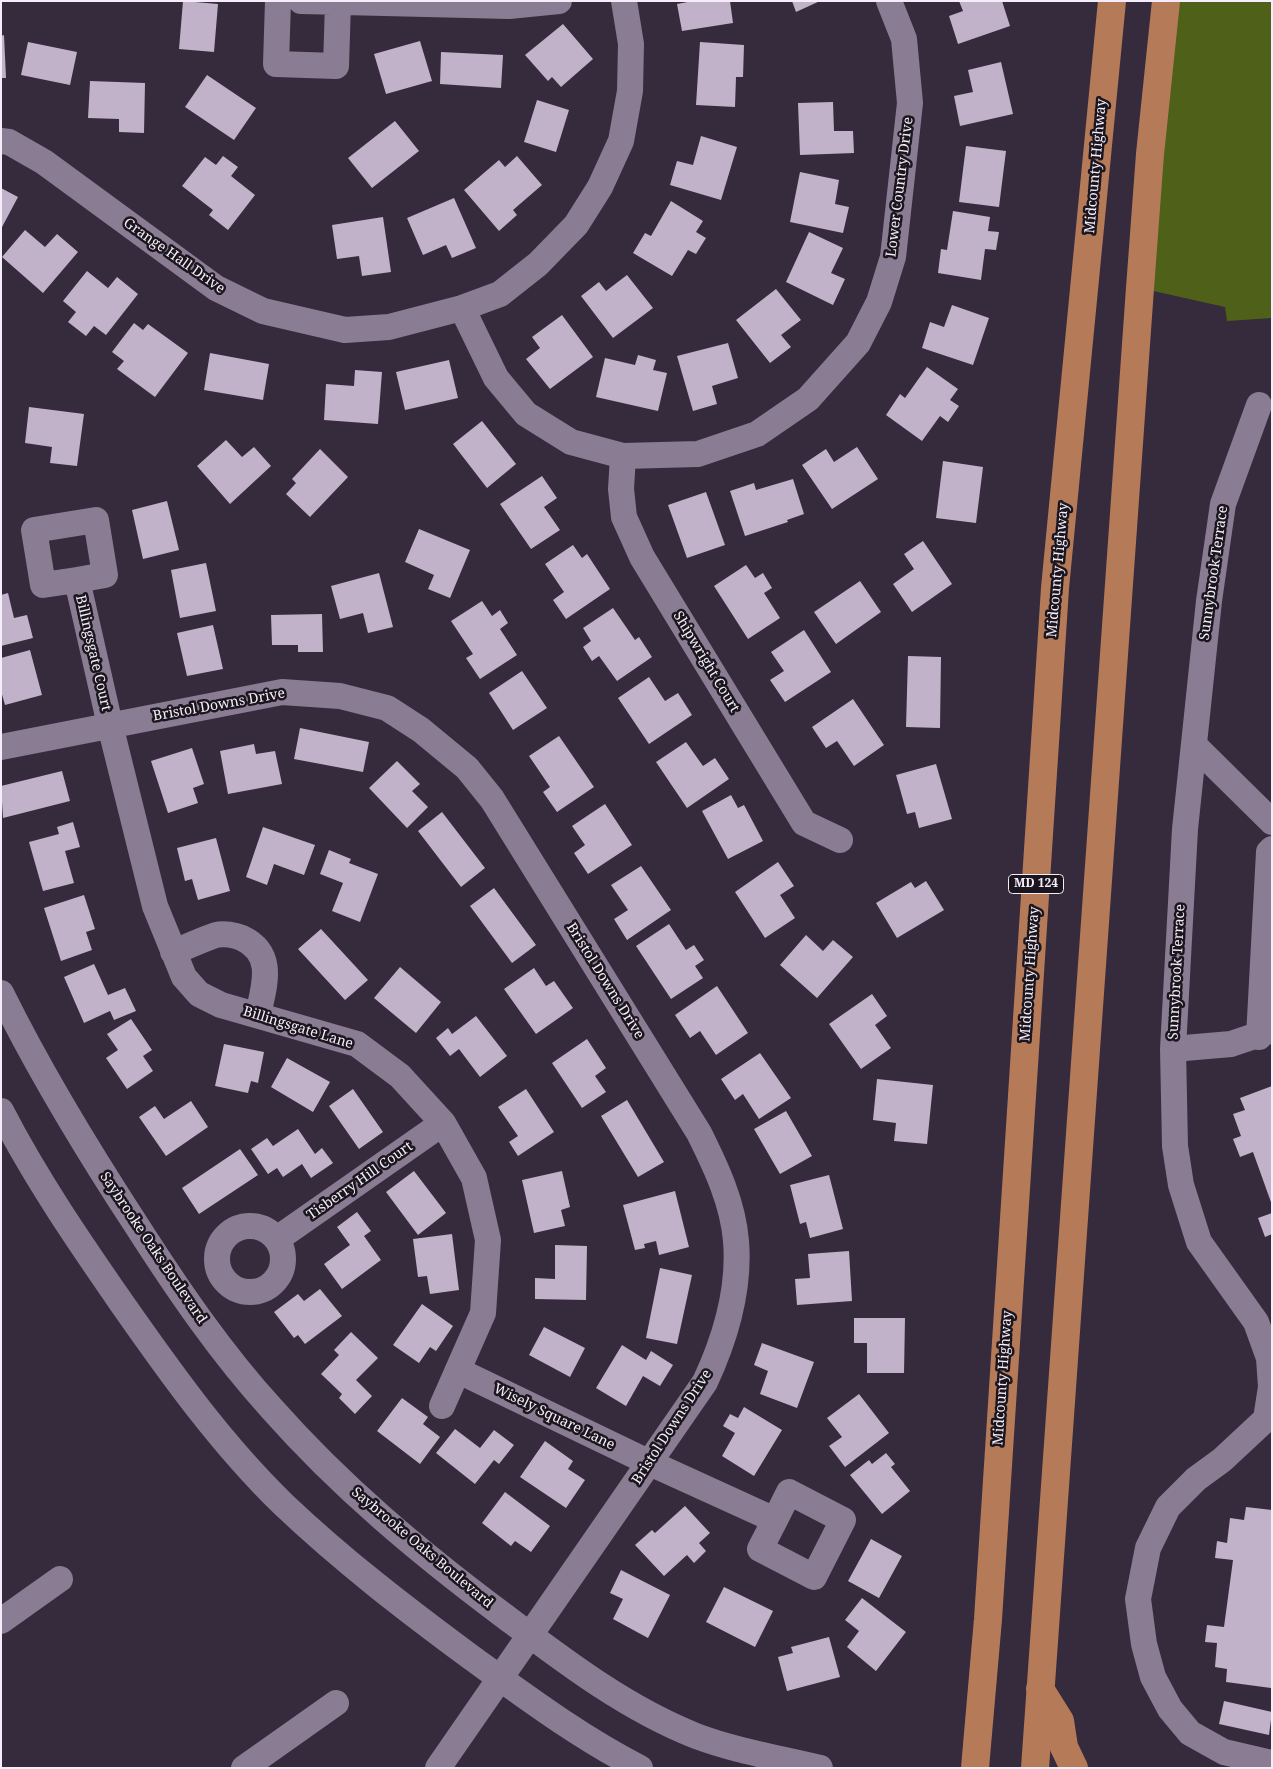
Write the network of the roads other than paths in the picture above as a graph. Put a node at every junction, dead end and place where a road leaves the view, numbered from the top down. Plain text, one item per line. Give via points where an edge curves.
1 (278, 1) edge
2 (301, 1) edge
3 (559, 1) edge
4 (624, 1) edge
5 (890, 1) edge
6 (1112, 1) edge
7 (1166, 1) edge
8 (338, 3) junction
9 (1, 141) edge
10 (462, 308) junction
11 (1259, 405) dead end
12 (623, 456) junction
13 (77, 580) dead end
14 (110, 726) junction
15 (1194, 745) junction
16 (1, 747) edge
17 (1272, 822) edge
18 (840, 840) dead end
19 (1272, 850) edge
20 (173, 952) junction
21 (1, 993) edge
22 (258, 1015) junction
23 (1265, 1034) edge
24 (1173, 1049) junction
25 (1, 1111) edge
26 (444, 1123) junction
27 (277, 1239) dead end
28 (459, 1371) junction
29 (442, 1406) dead end
30 (1269, 1420) edge
31 (650, 1463) junction
32 (775, 1520) dead end
33 (60, 1579) dead end
34 (1, 1621) edge
35 (530, 1635) junction
36 (500, 1678) junction
37 (1040, 1689) junction
38 (336, 1703) dead end
39 (1272, 1763) edge
40 (244, 1768) edge
41 (438, 1768) edge
42 (640, 1768) edge
43 (820, 1768) edge
44 (975, 1768) edge
45 (1035, 1768) edge
46 (1074, 1768) edge

1 - 8 street via 276,64 336,66
2 - 8 street
3 - 8 street via 509,6
4 - 10 street, Grange Hall Drive via 631,44 630,90 620,141 600,187 576,225 538,264 500,294
5 - 12 street, Lower Country Drive via 904,39 910,104 893,257 879,302 858,343 808,399 757,434 698,454
6 - 44 main road, Midcounty Highway / MD 124 via 1055,588 988,1618
7 - 37 main road via 1139,298
9 - 10 street, Grange Hall Drive via 44,162 216,288 263,311 345,330 389,327
10 - 12 street, Lower Country Drive via 496,378 526,414 571,442
11 - 15 street, Sunnybrook Terrace via 1223,504
12 - 18 street, Shipwright Court via 620,489 624,517 642,557 804,823
13 - 14 street, Billingsgate Court
14 - 16 street, Bristol Downs Drive
14 - 20 street, Billingsgate Lane via 155,906
14 - 31 street, Bristol Downs Drive via 282,692 340,696 387,708 421,730 467,768 492,800 699,1133 719,1173 728,1204 736,1241 734,1288 718,1353 705,1382
15 - 17 street
15 - 24 street, Sunnybrook Terrace via 1185,828
19 - 23 street via 1269,852
20 - 22 street, Billingsgate Lane via 184,977 199,994 221,1005
20 - 22 street via 218,935 236,936 252,943 263,958 266,976
21 - 35 street, Saybrooke Oaks Boulevard via 22,1035 119,1200 185,1300 270,1408 381,1518 448,1574
22 - 26 street, Billingsgate Lane via 357,1044 400,1076
23 - 24 street, Sunnybrook Terrace via 1231,1044
24 - 30 street, Sunnybrook Terrace via 1176,1146 1181,1185 1199,1242 1256,1322 1264,1340 1271,1387
25 - 36 street via 94,1263 185,1392 234,1452 283,1504 343,1559
26 - 27 street, Tisberry Hill Court
26 - 28 street, Billingsgate Lane via 474,1178 488,1240 483,1313
28 - 29 street, Billingsgate Lane
28 - 31 street, Wisely Square Lane
30 - 39 street, Sunnybrook Terrace via 1168,1507 1148,1548 1138,1599 1144,1644 1153,1677 1170,1709 1190,1733 1224,1752
31 - 32 street, Wisely Square Lane
31 - 35 street, Bristol Downs Drive
33 - 34 street
35 - 36 street, Bristol Downs Drive
35 - 43 street, Saybrooke Oaks Boulevard via 609,1691 661,1720 697,1736
36 - 41 street, Bristol Downs Drive
36 - 42 street
37 - 45 main road
37 - 46 main road via 1060,1721 1064,1747
38 - 40 street

